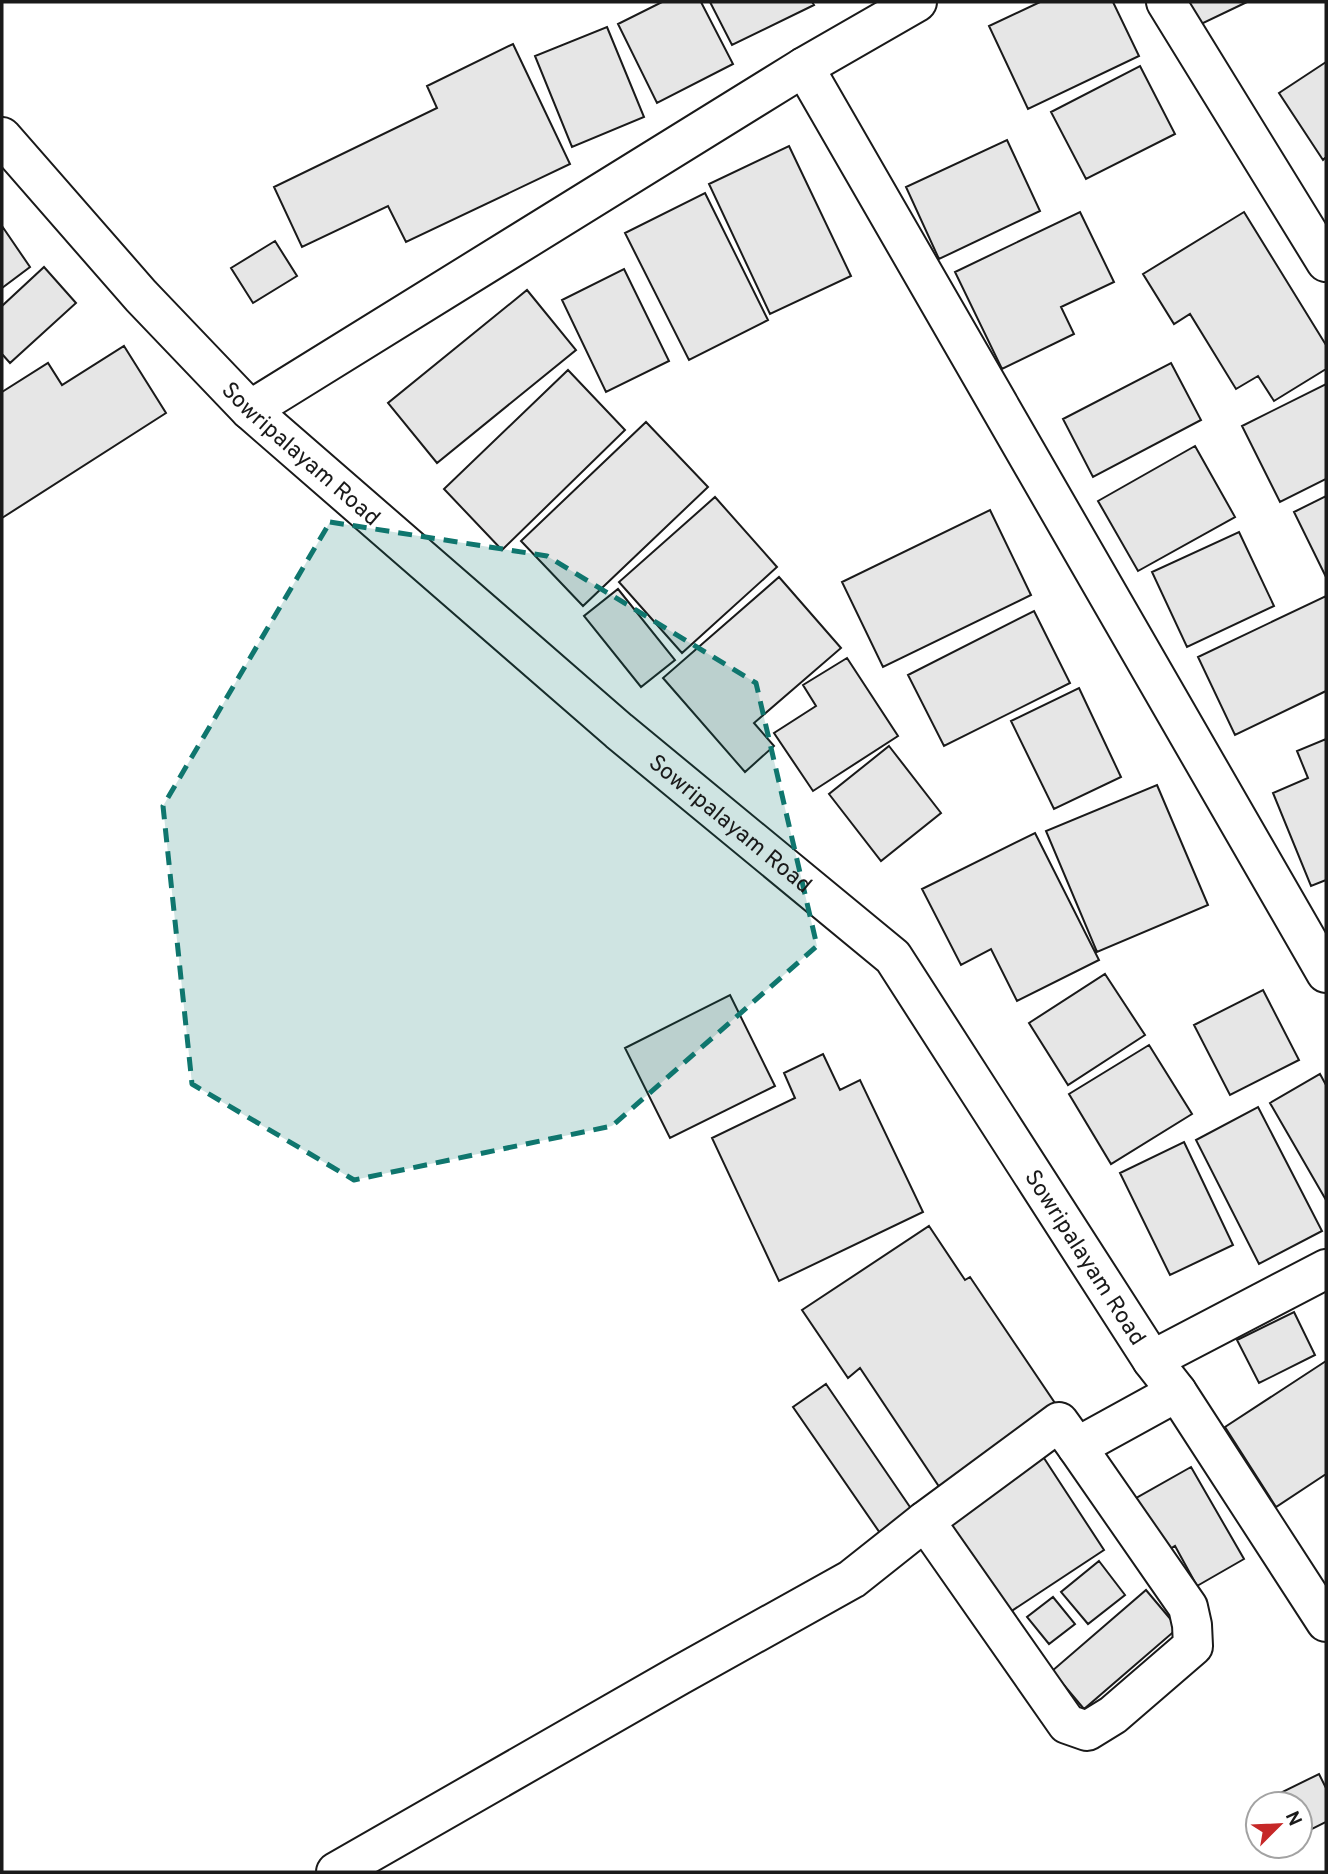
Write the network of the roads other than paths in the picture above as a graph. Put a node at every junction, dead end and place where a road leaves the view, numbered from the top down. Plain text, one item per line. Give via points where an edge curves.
1 (917, 2) edge
2 (1166, 2) edge
3 (804, 67) junction
4 (2, 137) edge
5 (1326, 262) edge
6 (250, 410) junction
7 (1326, 973) edge
8 (1326, 1269) edge
9 (1152, 1360) junction
10 (1177, 1392) junction
11 (1077, 1447) junction
12 (925, 1521) junction
13 (1326, 1622) edge
14 (336, 1872) edge

1 - 3 street
2 - 5 street
3 - 6 street
3 - 7 street
4 - 6 street, Sowripalayam Road via 141,296
6 - 9 street, Sowripalayam Road via 619,731 893,957
8 - 9 street
9 - 10 street, Sowripalayam Road
10 - 11 street
10 - 13 street, Sowripalayam Road
11 - 12 street via 1059,1422
11 - 12 street via 1188,1607 1193,1646 1113,1715 1087,1731 1067,1724
12 - 14 street via 852,1579

